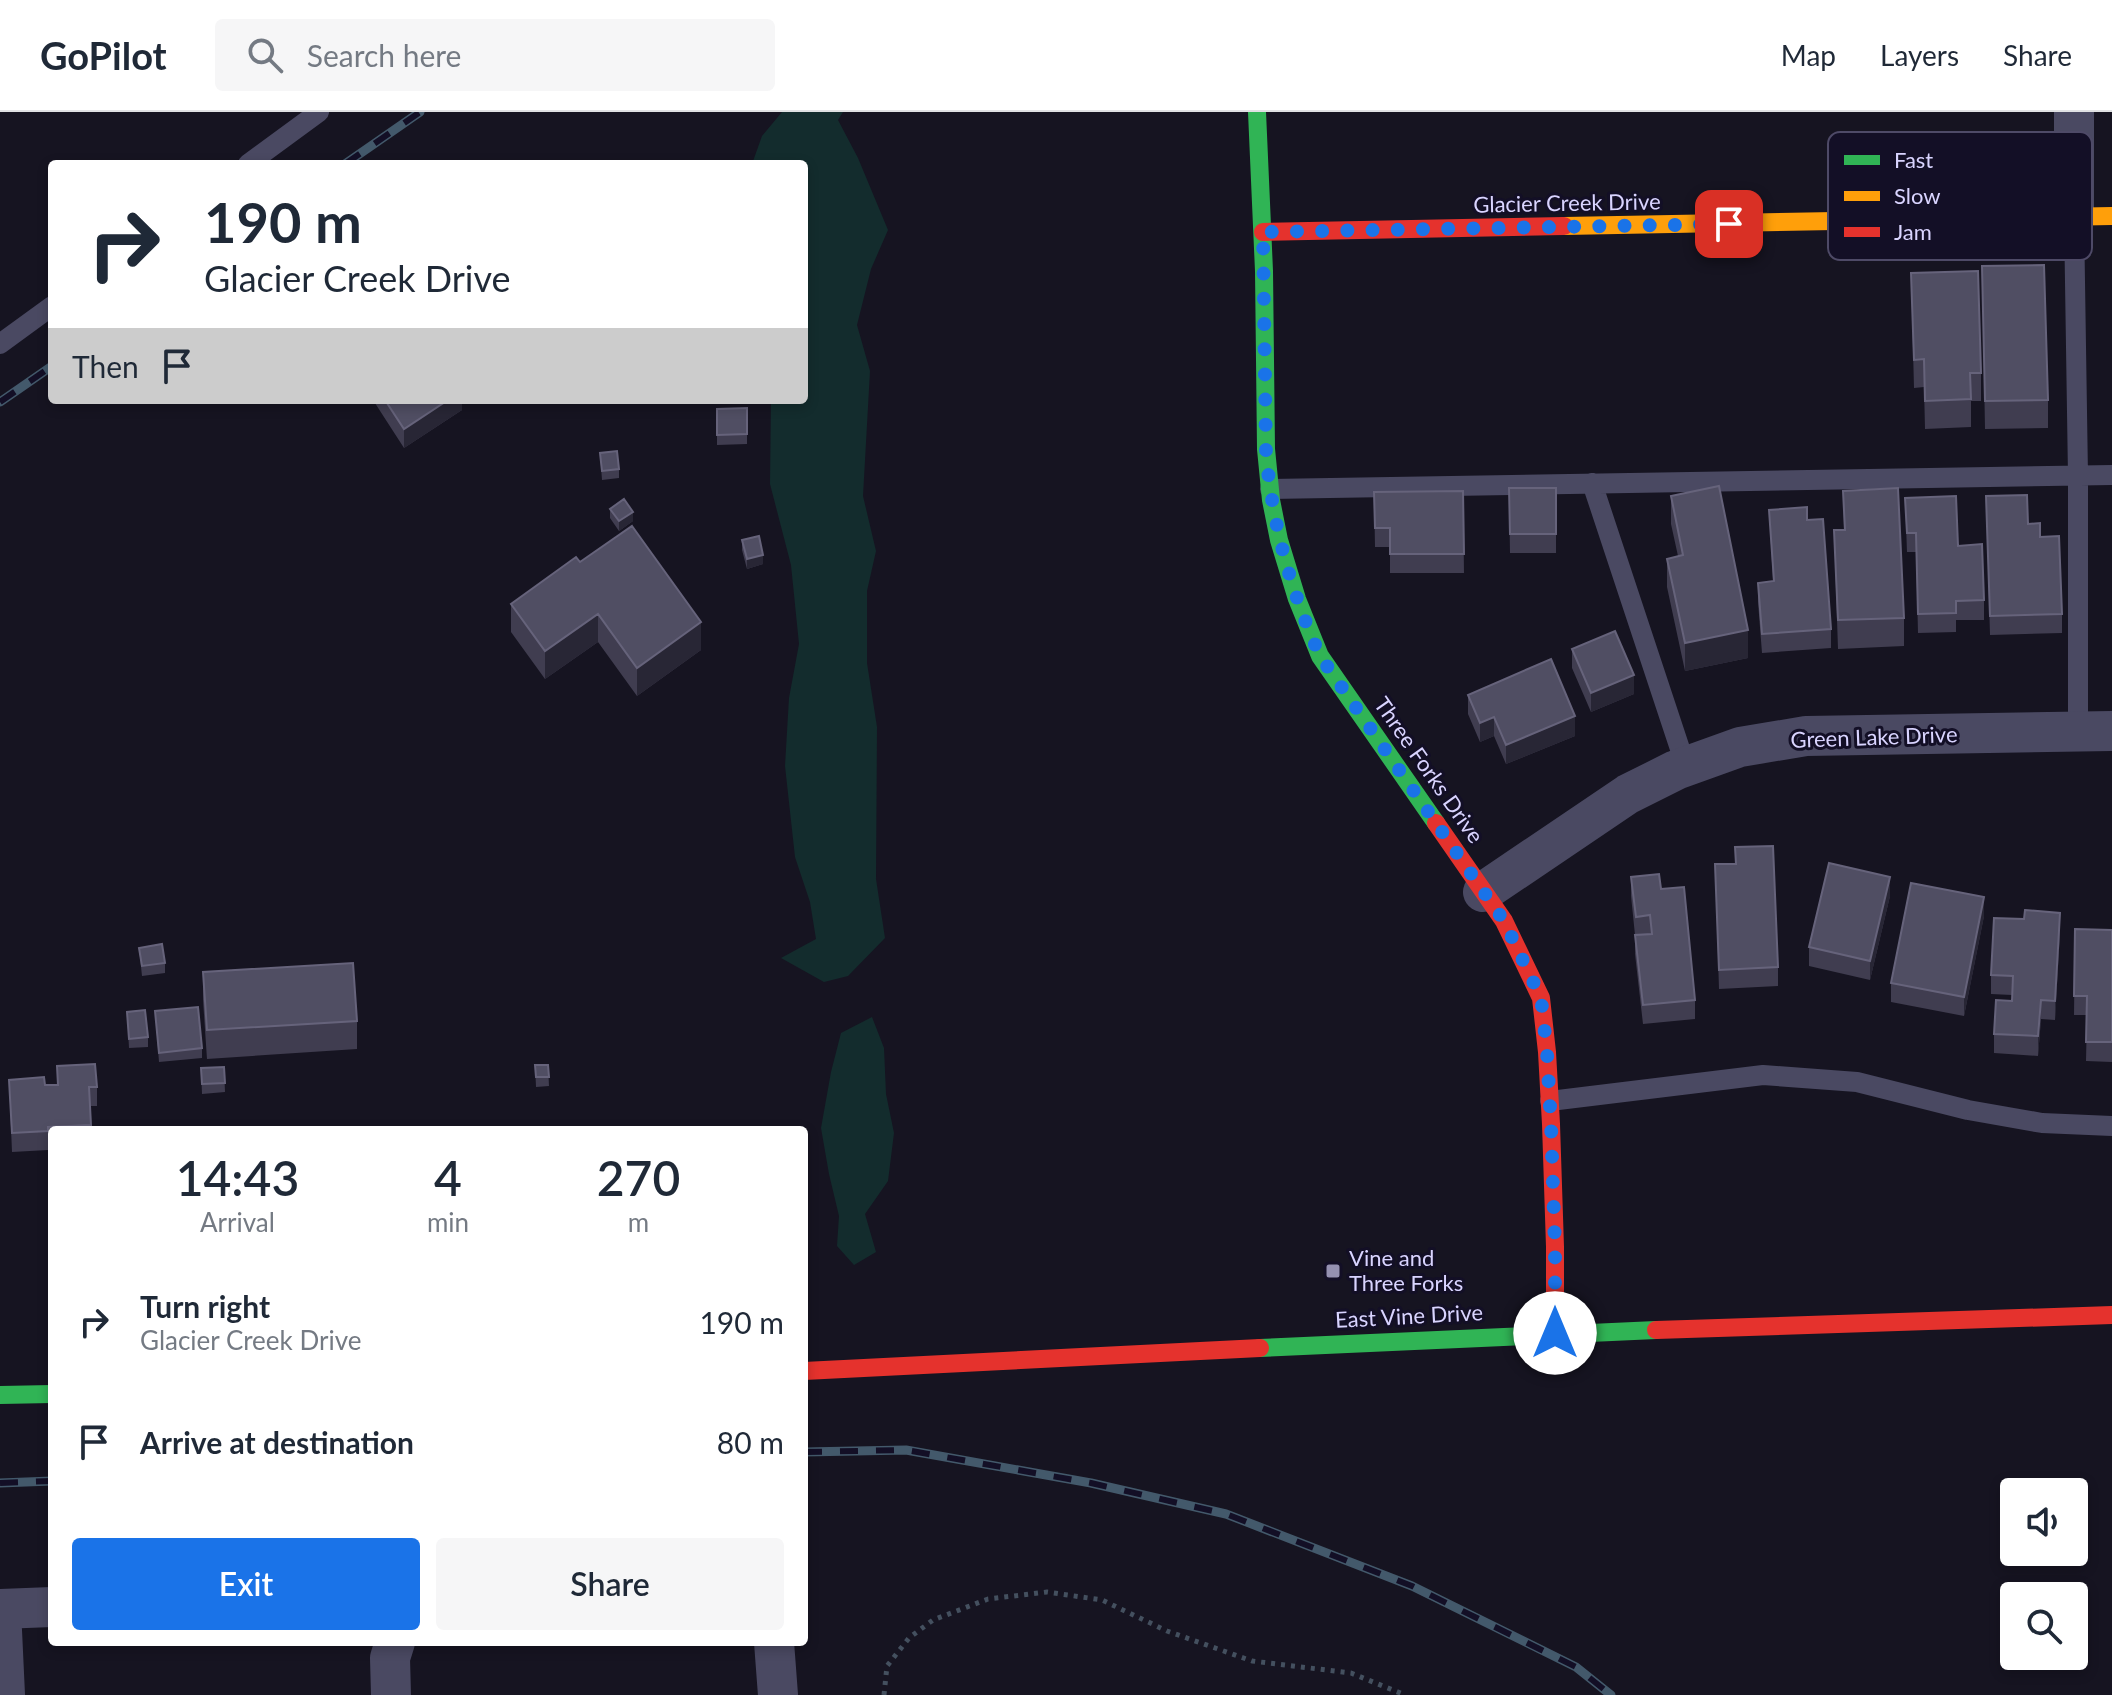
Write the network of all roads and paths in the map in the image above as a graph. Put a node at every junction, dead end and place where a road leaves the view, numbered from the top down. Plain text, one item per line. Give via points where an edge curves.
1 (319, 112) edge
2 (1257, 112) edge
3 (2074, 112) edge
4 (2078, 132) edge
5 (253, 160) edge
6 (1828, 222) edge
7 (1263, 232) junction
8 (2091, 260) edge
9 (48, 309) edge
10 (0, 344) edge
11 (2112, 475) edge
12 (2078, 476) junction
13 (1592, 483) junction
14 (1270, 489) junction
15 (2095, 732) edge
16 (1686, 767) junction
17 (1483, 892) junction
18 (1550, 1101) junction
19 (2112, 1126) edge
20 (2112, 1315) edge
21 (1555, 1333) junction
22 (808, 1371) edge
23 (48, 1394) edge
24 (0, 1395) edge
25 (48, 1607) edge
26 (0, 1609) edge
27 (394, 1646) edge
28 (774, 1646) edge
29 (5, 1695) edge
30 (391, 1695) edge
31 (778, 1695) edge
32 (884, 1695) edge
33 (1405, 1695) edge

1 - 5 lane
2 - 7 street, Three Forks Drive
3 - 4 street
6 - 7 street, Glacier Creek Drive
7 - 14 street, Three Forks Drive
8 - 12 lane
9 - 10 lane
11 - 12 lane
12 - 13 lane
12 - 15 lane
13 - 14 lane
13 - 16 lane
14 - 17 street, Three Forks Drive via 1286,569 1320,656
15 - 16 street, Green Lake Drive via 1806,736 1740,747
16 - 17 street, Green Lake Drive via 1628,794
17 - 18 street, Three Forks Drive via 1504,921 1541,998
18 - 19 lane via 1763,1075 1857,1082 2042,1123
18 - 21 street, Three Forks Drive
20 - 21 street, East Vine Drive
21 - 22 street, East Vine Drive
23 - 24 street
25 - 26 street
26 - 29 street
27 - 30 street
28 - 31 street
32 - 33 path via 887,1666 909,1638 933,1620 988,1599 1047,1592 1102,1600 1167,1631 1252,1661 1351,1673

